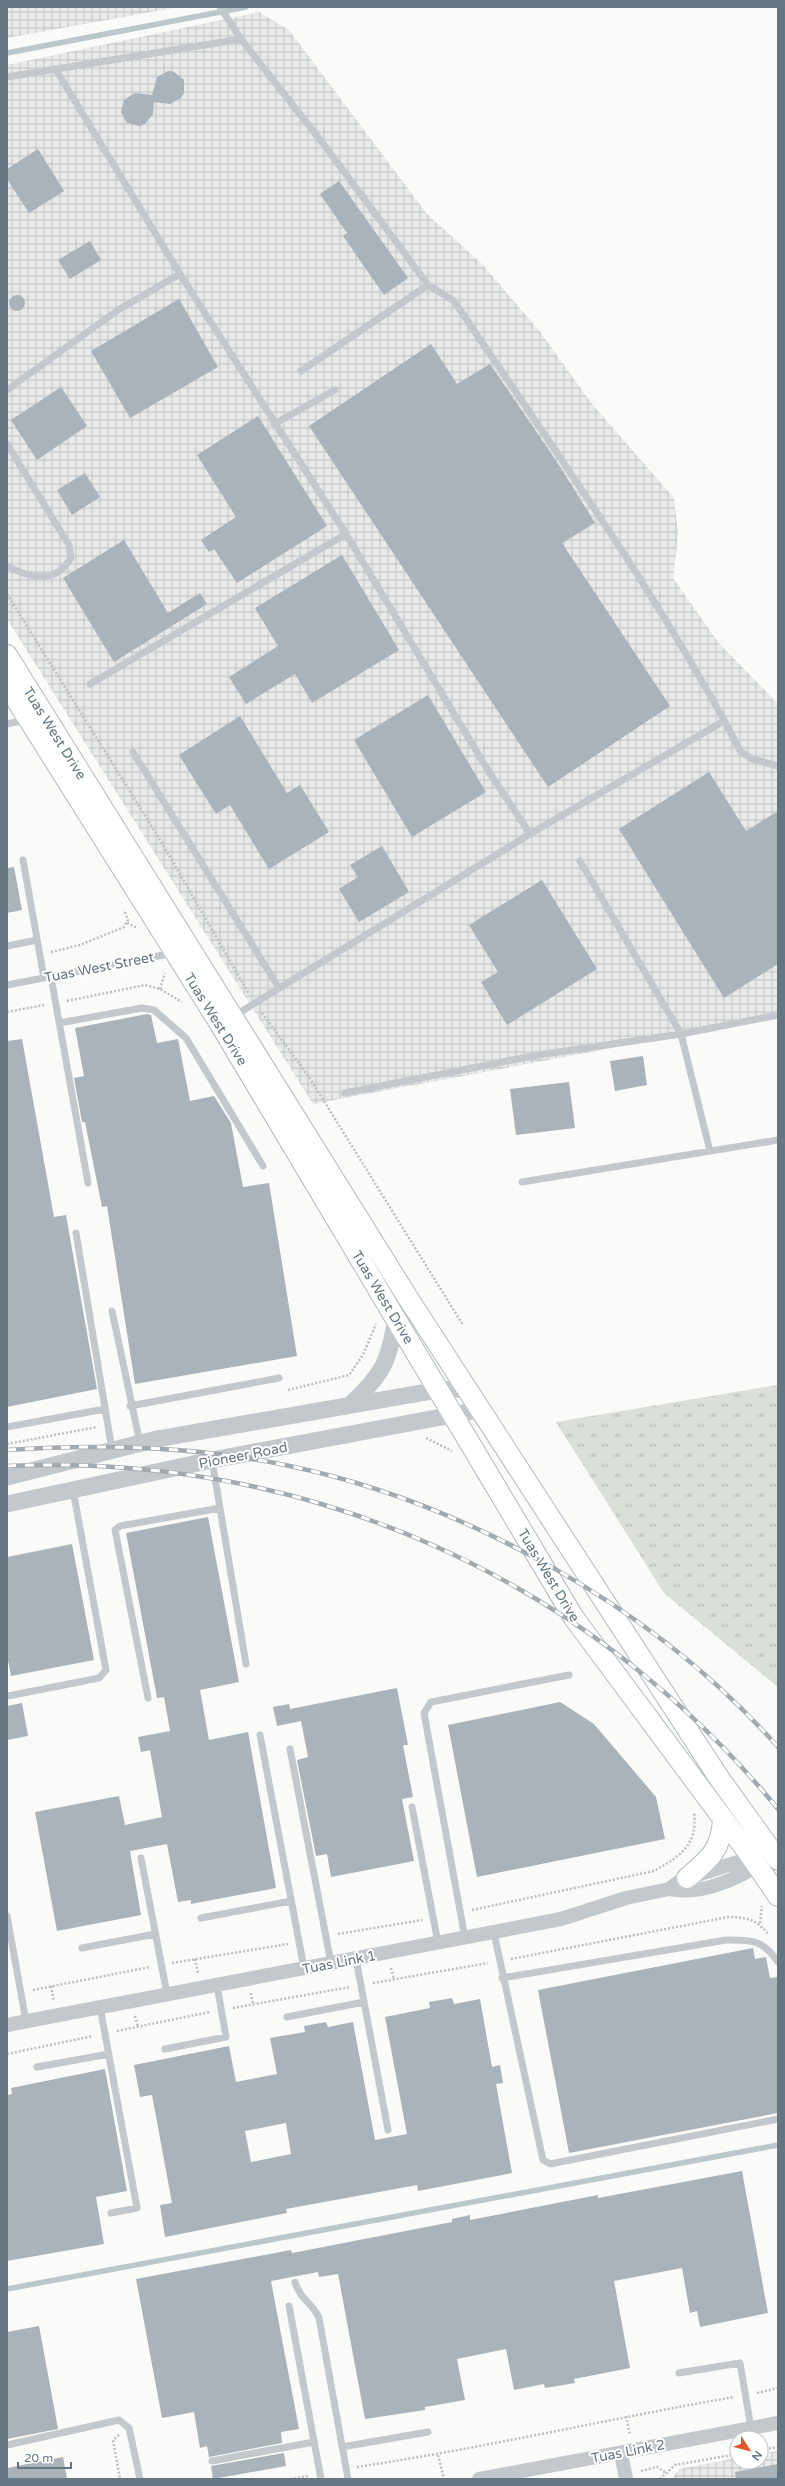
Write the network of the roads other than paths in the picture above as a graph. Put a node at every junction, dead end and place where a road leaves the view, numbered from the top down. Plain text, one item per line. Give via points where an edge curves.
1 (220, 7) edge
2 (241, 39) junction
3 (56, 70) junction
4 (7, 77) edge
5 (180, 274) junction
6 (428, 285) junction
7 (301, 371) dead end
8 (7, 390) edge
9 (335, 390) dead end
10 (274, 424) junction
11 (7, 444) edge
12 (346, 534) junction
13 (7, 566) edge
14 (7, 655) edge
15 (90, 684) dead end
16 (7, 685) edge
17 (37, 718) junction
18 (724, 721) junction
19 (7, 724) edge
20 (133, 752) dead end
21 (778, 766) edge
22 (530, 834) junction
23 (23, 860) dead end
24 (580, 861) dead end
25 (37, 940) junction
26 (7, 946) edge
27 (183, 951) junction
28 (48, 977) junction
29 (7, 985) edge
30 (279, 988) junction
31 (778, 1015) edge
32 (226, 1020) junction
33 (59, 1023) junction
34 (681, 1034) junction
35 (346, 1094) dead end
36 (778, 1140) edge
37 (710, 1151) junction
38 (263, 1166) dead end
39 (522, 1182) dead end
40 (88, 1183) dead end
41 (76, 1233) dead end
42 (112, 1311) dead end
43 (396, 1318) junction
44 (279, 1378) dead end
45 (466, 1389) junction
46 (438, 1390) junction
47 (350, 1405) junction
48 (130, 1406) junction
49 (105, 1409) junction
50 (479, 1410) junction
51 (453, 1415) junction
52 (7, 1427) edge
53 (140, 1443) junction
54 (112, 1450) junction
55 (212, 1460) junction
56 (7, 1477) edge
57 (73, 1490) junction
58 (7, 1504) edge
59 (220, 1508) junction
60 (246, 1664) dead end
61 (569, 1675) dead end
62 (8, 1696) dead end
63 (148, 1698) dead end
64 (260, 1735) dead end
65 (290, 1749) dead end
66 (412, 1807) dead end
67 (723, 1820) junction
68 (773, 1853) edge
69 (141, 1858) dead end
70 (754, 1860) junction
71 (687, 1878) junction
72 (669, 1889) junction
73 (778, 1896) edge
74 (291, 1901) junction
75 (7, 1916) edge
76 (201, 1918) dead end
77 (494, 1932) junction
78 (155, 1934) junction
79 (465, 1938) junction
80 (438, 1943) junction
81 (82, 1948) dead end
82 (10, 1955) edge
83 (356, 1959) junction
84 (778, 1962) edge
85 (331, 1963) junction
86 (304, 1968) junction
87 (502, 1978) junction
88 (217, 1985) junction
89 (167, 1994) junction
90 (364, 2002) junction
91 (100, 2007) junction
92 (287, 2017) dead end
93 (26, 2021) junction
94 (7, 2025) edge
95 (165, 2049) dead end
96 (109, 2054) junction
97 (37, 2067) dead end
98 (778, 2119) edge
99 (388, 2130) dead end
100 (111, 2213) dead end
101 (295, 2282) dead end
102 (289, 2306) dead end
103 (679, 2373) dead end
104 (778, 2423) edge
105 (750, 2428) junction
106 (428, 2432) dead end
107 (314, 2442) junction
108 (7, 2445) edge
109 (342, 2448) junction
110 (621, 2453) junction
111 (212, 2461) dead end
112 (320, 2477) edge
113 (140, 2479) edge
114 (348, 2479) edge
115 (479, 2479) edge
116 (626, 2479) edge

1 - 2 lane
2 - 3 lane
2 - 6 lane via 328,150
3 - 4 lane
3 - 5 lane
5 - 8 lane via 118,310
5 - 10 lane
6 - 7 lane
6 - 18 lane via 454,301 559,453 701,679
9 - 10 lane
10 - 12 lane
11 - 13 lane via 69,545 71,558 65,567 52,576 43,578
12 - 15 lane
12 - 22 lane via 489,772
14 - 17 main road, Tuas West Drive
16 - 17 main road, Tuas West Drive
17 - 19 lane
17 - 27 main road, Tuas West Drive
18 - 21 lane via 741,752 752,760
18 - 22 lane
20 - 30 lane
22 - 30 lane
23 - 25 lane
24 - 34 lane
25 - 26 lane
25 - 28 lane
27 - 28 lane, Tuas West Street
27 - 32 main road, Tuas West Drive
28 - 29 lane, Tuas West Street
28 - 33 lane
30 - 32 lane
31 - 34 lane
32 - 43 main road, Tuas West Drive
32 - 45 main road, Tuas West Drive
33 - 38 lane via 142,1008 154,1010 186,1038
33 - 40 lane
34 - 35 lane via 538,1055
34 - 37 lane
36 - 37 lane
37 - 39 lane
41 - 49 lane
42 - 48 lane
43 - 46 main road, Tuas West Drive
43 - 47 street via 392,1347 386,1365 374,1383
44 - 48 lane
45 - 46 street
45 - 50 main road, Tuas West Drive
46 - 47 street
46 - 51 main road, Tuas West Drive
47 - 53 street
48 - 53 lane
49 - 52 lane
49 - 54 lane
50 - 51 street, Pioneer Road
50 - 68 main road, Tuas West Drive via 717,1775
51 - 55 street, Pioneer Road
51 - 67 main road, Tuas West Drive via 574,1618
53 - 54 street
54 - 56 street
55 - 57 street, Pioneer Road
55 - 59 lane
57 - 58 street, Pioneer Road
57 - 62 lane via 106,1670 99,1678
59 - 60 lane
59 - 63 lane via 120,1526 115,1530
61 - 79 lane via 431,1702 424,1713
64 - 74 lane
65 - 85 lane
66 - 80 lane
67 - 70 main road, Tuas West Drive
67 - 71 main road via 722,1835 717,1849
68 - 70 street, Tuas Link 1
69 - 78 lane
70 - 71 street, Tuas Link 1 via 738,1862
70 - 72 street, Tuas Link 1 via 746,1874 719,1884 683,1892
70 - 73 main road, Tuas West Drive
71 - 72 street, Tuas Link 1
72 - 77 street, Tuas Link 1 via 626,1898 561,1919
74 - 76 lane
74 - 86 lane
75 - 82 lane
77 - 79 street, Tuas Link 1
77 - 87 lane
78 - 81 lane
78 - 89 lane
79 - 80 street, Tuas Link 1
80 - 83 street, Tuas Link 1
82 - 93 lane
83 - 85 street, Tuas Link 1
83 - 90 lane
84 - 87 lane via 770,1950 755,1940 726,1940
85 - 86 street, Tuas Link 1
86 - 88 street, Tuas Link 1
87 - 98 lane via 543,2160 550,2164
88 - 89 street, Tuas Link 1
88 - 95 lane via 226,2037
89 - 91 street, Tuas Link 1
90 - 92 lane
90 - 99 lane
91 - 93 street, Tuas Link 1
91 - 96 lane
93 - 94 street, Tuas Link 1
96 - 97 lane
96 - 100 lane via 138,2208
101 - 109 lane via 298,2294 319,2318
102 - 107 lane
103 - 105 lane via 740,2363
104 - 105 street, Tuas Link 2
105 - 110 street, Tuas Link 2
106 - 109 lane
107 - 111 lane
107 - 112 lane
108 - 113 lane via 119,2420 129,2428
109 - 114 lane
110 - 115 street, Tuas Link 2
110 - 116 street

